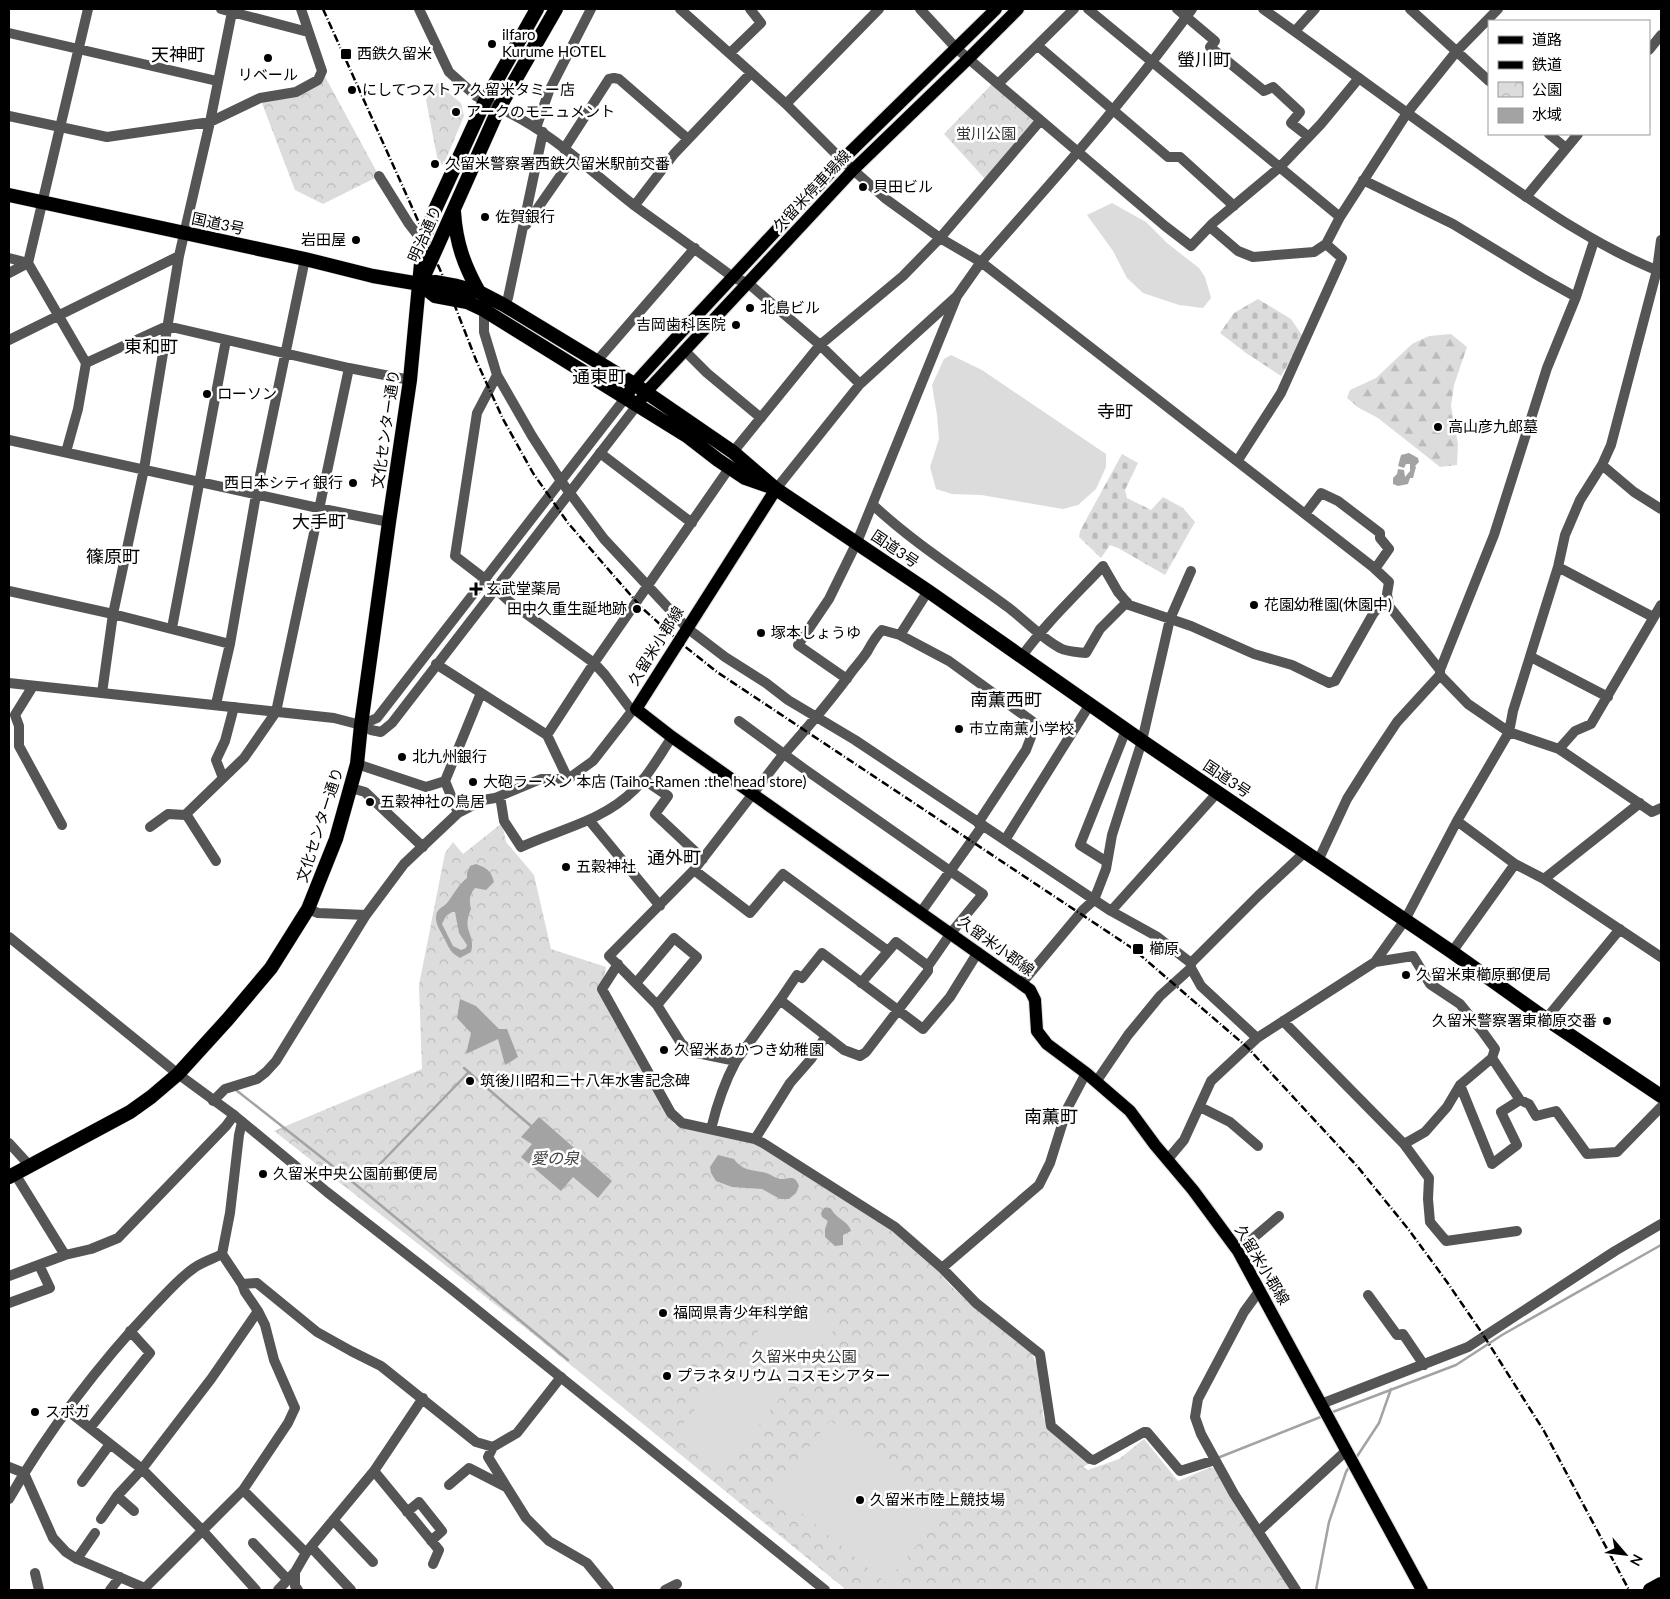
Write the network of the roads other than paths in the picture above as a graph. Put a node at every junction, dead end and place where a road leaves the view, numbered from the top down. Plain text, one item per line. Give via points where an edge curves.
1 (88, 9) edge
2 (221, 9) edge
3 (301, 9) edge
4 (419, 9) edge
5 (538, 9) edge
6 (556, 9) edge
7 (591, 9) edge
8 (680, 9) edge
9 (750, 9) edge
10 (879, 9) edge
11 (920, 9) edge
12 (996, 9) edge
13 (1018, 9) edge
14 (1074, 9) edge
15 (1088, 9) edge
16 (1177, 9) edge
17 (1263, 9) edge
18 (1315, 9) edge
19 (1410, 9) edge
20 (1498, 9) edge
21 (233, 10) edge
22 (1189, 13) edge
23 (1295, 31) junction
24 (308, 32) junction
25 (9, 33) edge
26 (1661, 35) edge
27 (1038, 46) junction
28 (956, 48) junction
29 (1650, 49) edge
30 (79, 50) junction
31 (1456, 52) junction
32 (730, 53) junction
33 (968, 59) junction
34 (1153, 62) junction
35 (751, 73) junction
36 (1359, 78) junction
37 (1488, 80) edge
38 (217, 81) junction
39 (998, 84) junction
40 (485, 102) junction
41 (786, 104) junction
42 (500, 108) junction
43 (1113, 110) junction
44 (1406, 113) junction
45 (9, 116) edge
46 (1040, 121) junction
47 (210, 122) junction
48 (59, 128) junction
49 (540, 130) junction
50 (1550, 135) edge
51 (1577, 135) edge
52 (1309, 137) junction
53 (688, 139) junction
54 (1566, 148) junction
55 (564, 150) junction
56 (1079, 152) junction
57 (574, 156) junction
58 (842, 160) junction
59 (1280, 167) junction
60 (853, 170) junction
61 (379, 176) dead end
62 (1363, 180) junction
63 (9, 195) edge
64 (1526, 197) junction
65 (41, 203) junction
66 (635, 205) junction
67 (1234, 206) junction
68 (454, 209) junction
69 (1340, 217) junction
70 (1210, 227) junction
71 (522, 230) junction
72 (184, 234) junction
73 (940, 238) junction
74 (1661, 240) edge
75 (1594, 241) junction
76 (423, 242) junction
77 (1326, 244) junction
78 (695, 248) junction
79 (179, 256) junction
80 (9, 258) edge
81 (306, 259) junction
82 (28, 262) junction
83 (981, 262) junction
84 (1659, 271) edge
85 (9, 273) edge
86 (734, 278) junction
87 (748, 283) junction
88 (420, 284) junction
89 (479, 292) junction
90 (956, 296) junction
91 (1576, 297) junction
92 (504, 305) junction
93 (484, 310) junction
94 (58, 316) junction
95 (167, 326) junction
96 (9, 340) edge
97 (226, 340) junction
98 (820, 345) junction
99 (685, 351) junction
100 (285, 354) junction
101 (596, 362) junction
102 (86, 363) junction
103 (349, 368) junction
104 (497, 374) junction
105 (410, 380) junction
106 (634, 384) junction
107 (860, 384) junction
108 (646, 392) junction
109 (632, 400) junction
110 (761, 418) junction
111 (9, 440) edge
112 (66, 452) junction
113 (733, 452) junction
114 (600, 453) junction
115 (1238, 460) junction
116 (1602, 465) junction
117 (730, 467) junction
118 (144, 469) junction
119 (561, 481) junction
120 (199, 482) junction
121 (776, 489) junction
122 (570, 492) junction
123 (256, 495) junction
124 (873, 505) junction
125 (318, 508) junction
126 (1661, 509) edge
127 (1305, 514) junction
128 (388, 522) junction
129 (692, 523) junction
130 (856, 542) junction
131 (1558, 567) junction
132 (1375, 569) junction
133 (1191, 571) dead end
134 (485, 579) junction
135 (647, 586) junction
136 (496, 589) junction
137 (9, 591) edge
138 (928, 591) junction
139 (1127, 602) junction
140 (1388, 604) junction
141 (1661, 605) edge
142 (113, 614) junction
143 (1653, 617) junction
144 (1170, 619) junction
145 (172, 628) junction
146 (686, 628) junction
147 (1039, 633) junction
148 (900, 635) junction
149 (230, 644) junction
150 (1022, 656) junction
151 (1531, 657) junction
152 (436, 664) junction
153 (594, 664) junction
154 (1440, 672) junction
155 (847, 679) junction
156 (9, 684) edge
157 (33, 686) junction
158 (481, 692) junction
159 (102, 693) junction
160 (1608, 698) junction
161 (216, 704) junction
162 (1090, 704) junction
163 (234, 706) junction
164 (634, 710) junction
165 (276, 712) junction
166 (817, 716) junction
167 (739, 721) dead end
168 (361, 725) junction
169 (1126, 730) junction
170 (1509, 732) junction
171 (547, 735) junction
172 (672, 737) junction
173 (1142, 741) junction
174 (1559, 749) junction
175 (785, 753) junction
176 (357, 764) junction
177 (224, 778) junction
178 (568, 779) junction
179 (643, 779) junction
180 (445, 781) junction
181 (351, 788) junction
182 (1218, 792) junction
183 (753, 794) junction
184 (500, 796) junction
185 (1640, 803) junction
186 (1661, 808) edge
187 (458, 813) junction
188 (186, 814) junction
189 (589, 820) junction
190 (1457, 821) junction
191 (980, 824) junction
192 (62, 825) dead end
193 (150, 827) dead end
194 (1005, 840) junction
195 (423, 847) junction
196 (1306, 852) junction
197 (703, 859) junction
198 (216, 861) dead end
199 (1318, 861) junction
200 (1107, 862) junction
201 (1515, 864) junction
202 (694, 870) junction
203 (952, 871) junction
204 (1544, 879) junction
205 (1094, 900) junction
206 (660, 906) junction
207 (308, 909) junction
208 (1110, 911) junction
209 (921, 912) junction
210 (366, 915) junction
211 (1405, 920) junction
212 (1620, 929) junction
213 (951, 933) junction
214 (9, 936) edge
215 (888, 951) junction
216 (978, 952) junction
217 (1452, 952) junction
218 (1661, 957) edge
219 (1376, 962) junction
220 (618, 964) junction
221 (928, 966) junction
222 (1191, 966) junction
223 (636, 983) junction
224 (861, 983) junction
225 (1021, 984) junction
226 (780, 1000) junction
227 (657, 1005) junction
228 (897, 1010) junction
229 (1546, 1019) junction
230 (1283, 1021) junction
231 (826, 1036) junction
232 (1257, 1038) junction
233 (1492, 1058) junction
234 (736, 1061) junction
235 (1086, 1073) junction
236 (178, 1074) junction
237 (1096, 1082) junction
238 (1460, 1085) junction
239 (1661, 1096) edge
240 (213, 1100) junction
241 (1520, 1100) junction
242 (1661, 1107) edge
243 (1200, 1108) junction
244 (234, 1115) junction
245 (242, 1122) junction
246 (711, 1129) junction
247 (755, 1138) junction
248 (9, 1142) edge
249 (1404, 1144) junction
250 (1258, 1146) dead end
251 (1168, 1159) junction
252 (30, 1166) junction
253 (12, 1176) edge
254 (1279, 1216) dead end
255 (1661, 1224) edge
256 (1518, 1231) dead end
257 (1238, 1251) junction
258 (222, 1254) junction
259 (65, 1255) junction
260 (40, 1265) junction
261 (942, 1268) junction
262 (9, 1276) edge
263 (242, 1284) junction
264 (1260, 1290) junction
265 (1368, 1296) dead end
266 (9, 1304) edge
267 (258, 1311) junction
268 (130, 1331) junction
269 (1424, 1366) junction
270 (561, 1378) junction
271 (423, 1398) junction
272 (1321, 1404) junction
273 (67, 1410) junction
274 (90, 1428) junction
275 (110, 1444) junction
276 (493, 1447) junction
277 (1346, 1451) junction
278 (1215, 1460) junction
279 (9, 1467) edge
280 (142, 1469) junction
281 (374, 1471) junction
282 (24, 1473) junction
283 (82, 1482) dead end
284 (449, 1485) dead end
285 (507, 1488) junction
286 (243, 1490) junction
287 (117, 1496) junction
288 (9, 1498) edge
289 (134, 1511) dead end
290 (406, 1512) junction
291 (101, 1519) dead end
292 (332, 1520) junction
293 (203, 1530) junction
294 (1259, 1531) junction
295 (95, 1533) dead end
296 (431, 1541) junction
297 (253, 1542) dead end
298 (309, 1550) junction
299 (77, 1559) junction
300 (373, 1562) dead end
301 (433, 1564) dead end
302 (35, 1572) dead end
303 (291, 1576) junction
304 (120, 1577) junction
305 (677, 1584) dead end
306 (1661, 1584) edge
307 (145, 1589) edge
308 (607, 1589) edge
309 (39, 1590) edge
310 (110, 1590) edge
311 (256, 1590) edge
312 (278, 1590) edge
313 (298, 1590) edge
314 (351, 1590) edge
315 (665, 1590) edge
316 (825, 1590) edge
317 (1296, 1590) edge
318 (1422, 1590) edge
319 (1650, 1590) edge

1 - 30 street
2 - 21 street
3 - 24 street
4 - 40 street via 449,72
5 - 40 highway, 明治通り
6 - 42 highway, 明治通り
7 - 49 street via 548,91
8 - 32 street
9 - 32 street via 761,23
10 - 41 street
11 - 28 street
12 - 28 main road, 久留米停車場線
13 - 33 main road, 久留米停車場線
14 - 27 street
15 - 34 street
16 - 22 street
17 - 23 street
18 - 23 street
19 - 31 street
20 - 31 street
21 - 24 street
21 - 38 street
22 - 34 street
22 - 52 street via 1215,41 1210,47 1264,91 1273,87 1300,112 1291,123
23 - 36 street
24 - 47 street via 322,71 318,80 296,92 260,98
25 - 30 street
26 - 29 street
27 - 39 street
27 - 43 street
28 - 33 street
28 - 58 main road, 久留米停車場線
30 - 38 street
30 - 48 street
31 - 37 street
31 - 44 street
32 - 35 street
33 - 39 street
33 - 60 main road, 久留米停車場線
34 - 43 street
34 - 59 street
35 - 41 street
35 - 53 street
36 - 44 street
36 - 52 street
38 - 47 street
39 - 46 street
40 - 42 street
40 - 76 highway, 明治通り
41 - 58 street
42 - 49 street
42 - 68 highway, 明治通り
43 - 56 street
43 - 67 street via 1168,158 1180,157
44 - 62 street
44 - 64 street
45 - 48 street
46 - 56 street
46 - 73 street
47 - 48 street via 107,138
47 - 72 street
48 - 65 street
49 - 55 street
49 - 71 street
50 - 54 street
51 - 54 street
52 - 59 street
53 - 55 street via 614,78 609,79
53 - 66 street
54 - 64 street
55 - 57 street
56 - 70 street via 1191,246
56 - 83 street
57 - 66 street
57 - 71 street
58 - 60 street
58 - 86 main road, 久留米停車場線
59 - 67 street
59 - 69 street
60 - 73 street via 886,199
60 - 87 main road, 久留米停車場線
61 - 76 street
62 - 69 street
62 - 91 street via 1453,224
63 - 65 highway, 国道3号
64 - 75 street
65 - 72 highway, 国道3号
65 - 82 street
66 - 78 street
67 - 70 street
68 - 88 highway, 明治通り
68 - 89 highway via 456,234 465,266
69 - 77 street
70 - 77 street via 1238,251 1253,257 1314,252
71 - 92 street
72 - 79 street
72 - 81 highway, 国道3号
73 - 83 street
73 - 98 street via 903,276
74 - 84 street
75 - 84 street
75 - 91 street
76 - 88 highway, 明治通り
77 - 115 street via 1342,258 1281,393
78 - 86 street
78 - 101 street
79 - 94 street
79 - 95 street
80 - 82 street
81 - 88 highway, 国道3号
81 - 100 street
82 - 85 street
82 - 94 street
83 - 90 street
83 - 115 street
84 - 116 street
86 - 87 street
86 - 106 main road, 久留米停車場線
87 - 98 street
87 - 99 main road, 久留米停車場線
88 - 89 highway, 国道3号 via 435,282
88 - 93 highway, 国道3号 via 436,296 467,302
88 - 105 highway, 文化センター通り
89 - 92 highway, 国道3号
90 - 107 street
90 - 124 street
91 - 154 street via 1547,368 1494,534
92 - 101 highway, 国道3号
93 - 104 street via 484,332
93 - 109 highway, 国道3号
94 - 96 street
94 - 102 street
95 - 97 street
95 - 102 street
95 - 118 street
97 - 100 street
97 - 120 street
98 - 107 street
98 - 110 street
99 - 108 main road, 久留米停車場線
99 - 110 street
100 - 103 street
100 - 123 street
101 - 106 highway, 国道3号
102 - 112 street
103 - 105 street
103 - 125 street
104 - 119 street
104 - 134 street via 477,413 455,556
105 - 128 highway, 文化センター通り
106 - 108 highway, 国道3号
106 - 109 main road, 久留米停車場線
107 - 121 street
108 - 109 main road, 久留米停車場線
108 - 113 highway, 国道3号
109 - 114 street
109 - 117 highway, 国道3号
109 - 119 street
110 - 113 street
111 - 112 street
112 - 118 street
113 - 121 highway, 国道3号
114 - 122 street
114 - 129 street
115 - 127 street
116 - 126 street via 1634,492
116 - 131 street via 1580,500 1565,535
117 - 121 highway, 国道3号 via 745,478
117 - 129 street
118 - 120 street
118 - 142 street
119 - 122 street
119 - 134 street
120 - 123 street
120 - 145 street
121 - 130 highway, 国道3号
121 - 146 main road, 久留米小郡線
122 - 135 street via 604,539
122 - 136 street
123 - 125 street
123 - 149 street
124 - 130 street
124 - 147 street via 927,551
125 - 128 street
125 - 165 street
127 - 132 street
127 - 132 street via 1321,493 1338,501 1380,533 1389,549
128 - 168 highway, 文化センター通り
129 - 135 street
130 - 138 highway, 国道3号
130 - 155 street via 830,599 798,645
131 - 143 street
131 - 151 street
132 - 140 street via 1389,582
133 - 144 street
134 - 136 street
134 - 168 street via 377,718
135 - 146 street
135 - 153 street
136 - 152 street
136 - 153 street via 537,624
137 - 142 street
138 - 148 street
138 - 150 highway, 国道3号
139 - 144 street
139 - 147 street via 1100,629 1086,653 1061,649
139 - 147 street via 1103,566
140 - 144 street via 1380,605 1373,614 1335,681 1330,683 1292,665 1254,654
140 - 154 street
141 - 143 street
142 - 145 street
142 - 159 street
143 - 160 street
144 - 173 street
145 - 149 street
146 - 164 main road, 久留米小郡線
146 - 166 street via 788,700
147 - 150 street
148 - 155 street via 882,630
148 - 191 street via 949,661 1036,724 1026,750
149 - 161 street
150 - 162 highway, 国道3号
151 - 160 street
151 - 170 street
152 - 158 street
152 - 168 street via 382,732
153 - 164 street
153 - 171 street
154 - 170 street via 1468,704
154 - 199 street via 1397,722 1369,764 1347,799
155 - 166 street
156 - 157 street
157 - 159 street
157 - 192 street via 15,715 19,726 19,746
158 - 171 street
158 - 180 street
159 - 161 street
160 - 174 street via 1591,724 1575,731
161 - 163 street
162 - 169 highway, 国道3号
162 - 194 street
163 - 165 street
163 - 177 street via 225,741 216,760
164 - 172 main road, 久留米小郡線
164 - 178 street via 593,761
165 - 168 street via 334,718
165 - 177 street via 244,758
166 - 175 street
166 - 191 street
167 - 175 street
168 - 176 highway, 文化センター通り
169 - 173 highway, 国道3号
169 - 200 street via 1080,845
170 - 174 street
170 - 190 street
171 - 178 street
172 - 179 street
172 - 183 main road, 久留米小郡線
173 - 182 highway, 国道3号
173 - 200 street via 1112,835
174 - 185 street
175 - 183 street
175 - 203 street
176 - 180 street via 426,787
176 - 181 highway, 文化センター通り
177 - 188 street
178 - 184 street via 541,778
179 - 189 street via 612,809
179 - 197 street via 668,796 654,814
180 - 187 street
181 - 195 street via 365,792
181 - 207 highway, 文化センター通り via 336,839
182 - 196 highway, 国道3号
182 - 208 street
183 - 197 street
183 - 209 main road, 久留米小郡線
184 - 187 street via 483,800
184 - 189 street via 504,821 521,847
185 - 186 street via 1652,812
185 - 204 street
187 - 195 street
188 - 193 street via 168,814
188 - 198 street
189 - 206 street
190 - 201 street
190 - 211 street
191 - 194 street
191 - 203 street
194 - 205 street
195 - 210 street via 404,864
196 - 199 highway, 国道3号
196 - 222 street via 1258,896
197 - 202 street
199 - 211 highway, 国道3号
200 - 205 street
201 - 204 street
201 - 217 street
202 - 206 street
202 - 215 street via 750,913 783,874
203 - 209 street
203 - 213 street via 983,894
204 - 212 street
205 - 208 street
205 - 225 street
206 - 220 street via 609,956
207 - 210 street via 318,913
207 - 236 highway, 文化センター通り via 271,968
208 - 222 street via 1156,936
209 - 213 main road, 久留米小郡線
210 - 240 street via 276,1061 257,1079 225,1089
211 - 217 highway, 国道3号
211 - 219 street
212 - 218 street
212 - 229 street
213 - 216 main road, 久留米小郡線
213 - 221 street
214 - 236 street
215 - 221 street via 896,942
215 - 224 street
216 - 225 main road, 久留米小郡線
216 - 228 street via 950,997 923,1029
217 - 229 highway, 国道3号
219 - 230 street
219 - 233 street via 1414,956 1430,984 1460,1004 1482,1031 1494,1050
220 - 223 street
220 - 246 street via 602,989 671,1113 682,1123
221 - 228 street via 928,971
222 - 232 street via 1201,986
222 - 237 street via 1160,996 1128,1035
223 - 227 street
223 - 227 street via 674,938 697,957
224 - 226 street via 822,953 802,978 796,975
224 - 228 street
225 - 235 main road, 久留米小郡線 via 1030,990 1035,1000 1037,1031 1047,1044
226 - 231 street
226 - 234 street
227 - 234 street via 681,1043 692,1052
228 - 231 street via 860,1056 844,1050
229 - 239 highway, 国道3号
230 - 232 street
230 - 249 street
231 - 247 street via 790,1083
232 - 243 street via 1211,1081
233 - 238 street
233 - 241 street
234 - 246 street via 725,1080
235 - 237 main road, 久留米小郡線
235 - 261 street via 1066,1109 1050,1163 1039,1184
236 - 240 street
236 - 252 highway, 文化センター通り via 130,1112
237 - 251 main road, 久留米小郡線 via 1130,1111
238 - 241 street via 1492,1164 1517,1145 1501,1112
238 - 249 street via 1447,1107 1425,1132
240 - 244 street
241 - 242 street via 1529,1104 1536,1116 1556,1111 1587,1154 1617,1152
243 - 250 street via 1230,1122
243 - 251 street via 1184,1140
244 - 245 street
244 - 259 street via 118,1238
245 - 258 street
245 - 270 street
246 - 247 street
247 - 261 street via 896,1227
248 - 252 street
249 - 256 street via 1428,1178 1430,1222 1446,1241
251 - 257 main road, 久留米小郡線
252 - 253 highway, 文化センター通り
253 - 259 street
254 - 257 street
255 - 269 street via 1468,1347
257 - 264 main road, 久留米小郡線
258 - 263 street
258 - 268 street via 195,1267
259 - 260 street
260 - 262 street
260 - 266 street via 50,1288
261 - 278 street via 976,1303 1040,1354 1051,1426 1090,1459 1094,1460 1147,1432 1180,1471
263 - 267 street
263 - 271 street via 257,1283 317,1332 381,1366
264 - 272 main road, 久留米小郡線
264 - 278 street via 1240,1320 1198,1399 1195,1417
265 - 269 street via 1397,1336 1403,1334
267 - 280 street
267 - 286 street via 274,1360 295,1408
268 - 273 street
268 - 274 street via 150,1353
269 - 272 street
270 - 276 street via 517,1433
270 - 316 street
271 - 276 street via 476,1442
271 - 281 street
272 - 277 main road, 久留米小郡線
273 - 274 street
273 - 282 street
274 - 275 street
275 - 280 street
275 - 283 street
276 - 285 street via 488,1456
277 - 294 street
277 - 318 main road, 久留米小郡線
278 - 294 street
279 - 282 street
280 - 287 street
280 - 293 street
281 - 290 street
281 - 292 street
282 - 288 street
282 - 299 street via 53,1538
284 - 285 street via 469,1468
285 - 308 street via 526,1518 548,1541 587,1563
286 - 293 street
286 - 298 street
287 - 289 street
287 - 291 street
290 - 296 street
290 - 296 street via 418,1502 442,1531
292 - 298 street
292 - 300 street
293 - 307 street
293 - 311 street
294 - 317 street
295 - 299 street
296 - 301 street via 439,1550
297 - 303 street
298 - 303 street
298 - 314 street
299 - 304 street
302 - 309 street
303 - 312 street
303 - 313 street
304 - 307 street
304 - 310 street
305 - 315 street
306 - 319 highway

